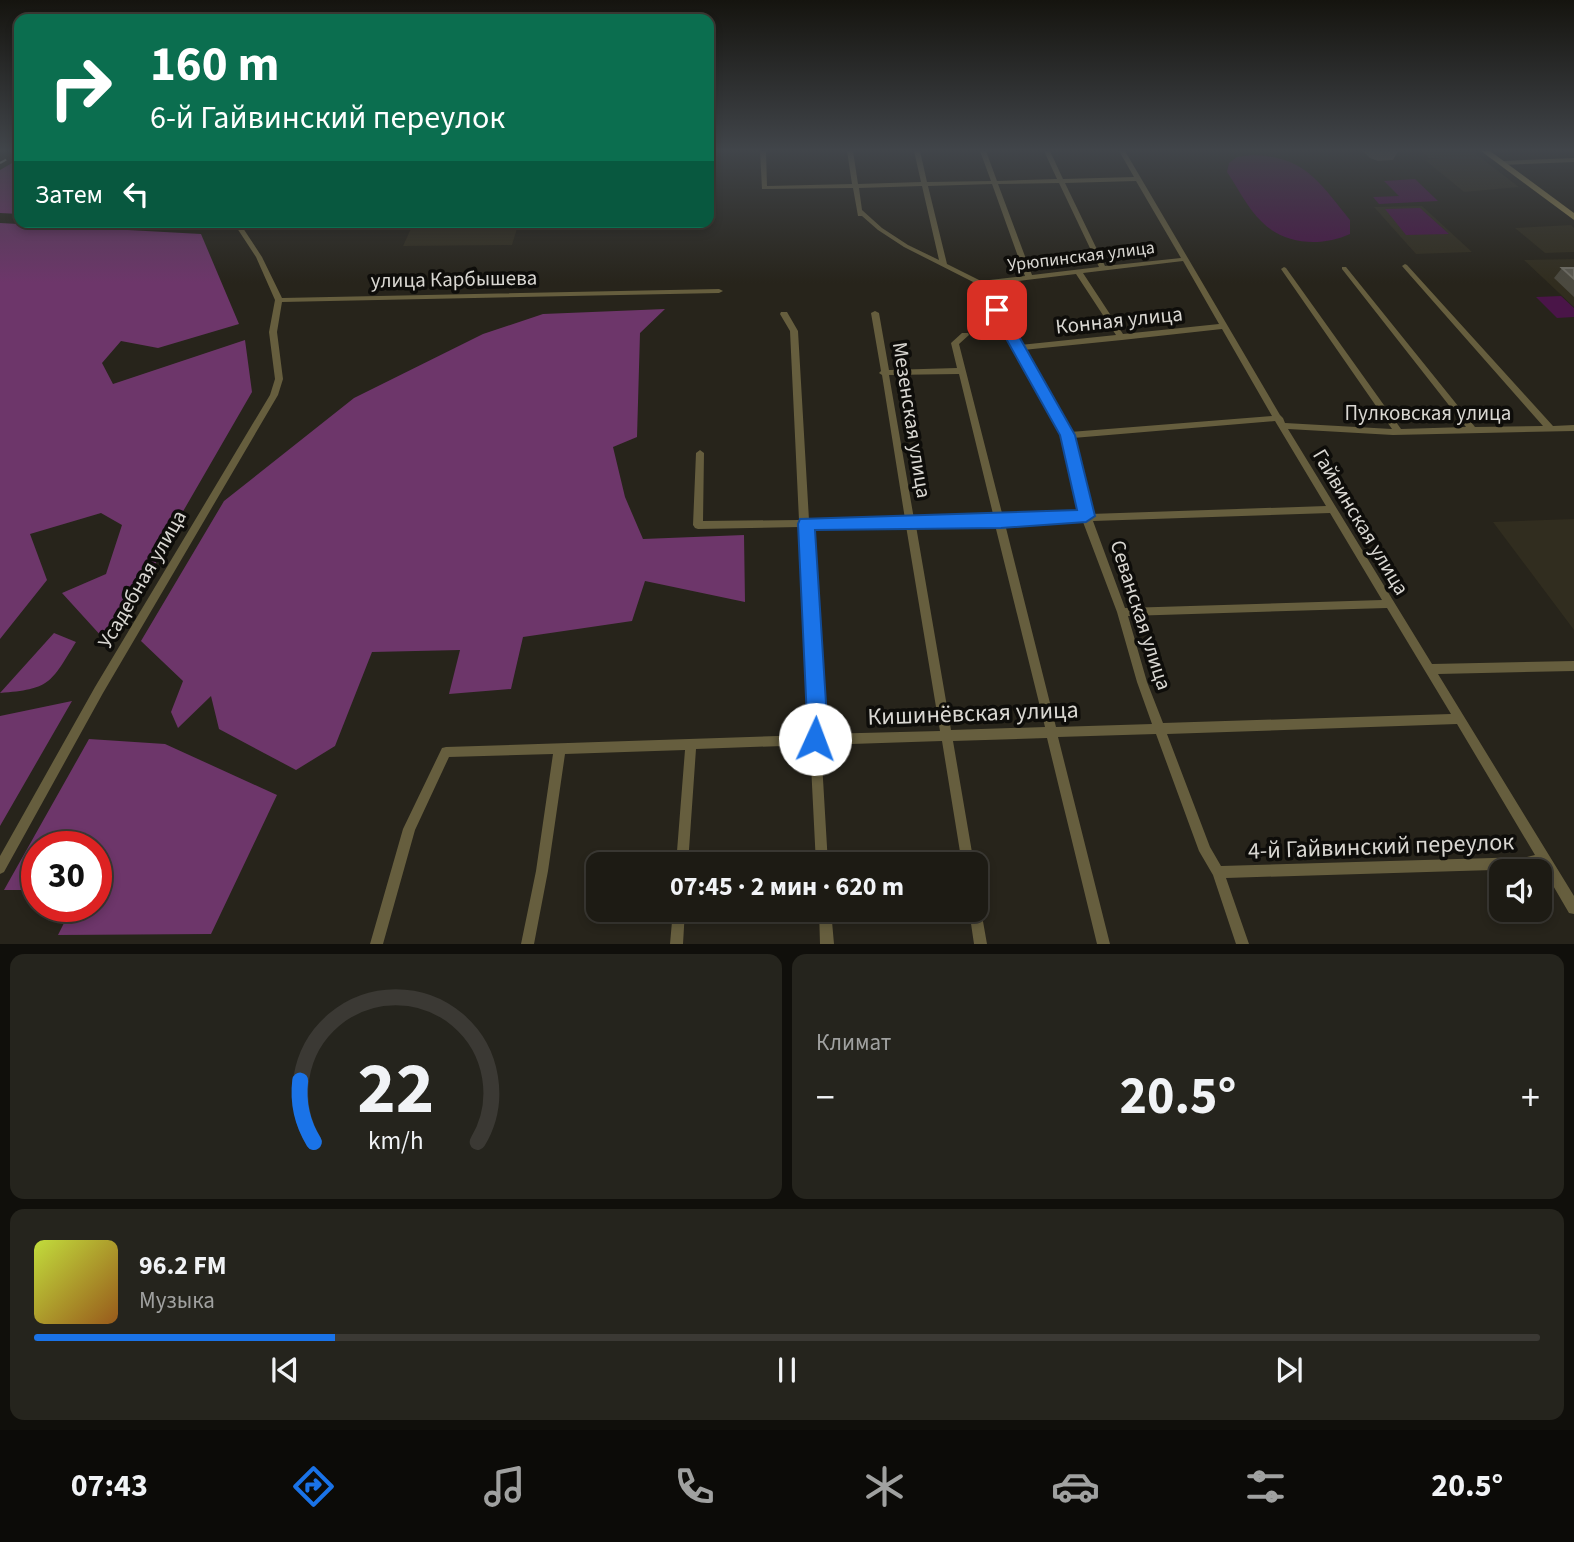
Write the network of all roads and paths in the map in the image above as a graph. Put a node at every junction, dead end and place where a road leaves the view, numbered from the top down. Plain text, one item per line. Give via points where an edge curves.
1 (857, 195) edge
2 (928, 195) edge
3 (999, 195) edge
4 (1069, 195) edge
5 (1148, 195) edge
6 (1545, 195) edge
7 (1574, 217) edge
8 (240, 228) edge
9 (1186, 259) junction
10 (944, 265) junction
11 (1405, 266) dead end
12 (1344, 268) dead end
13 (1103, 269) junction
14 (1284, 270) dead end
15 (1079, 272) junction
16 (1029, 277) junction
17 (980, 283) junction
18 (719, 291) dead end
19 (279, 300) junction
20 (875, 313) dead end
21 (784, 314) dead end
22 (1225, 327) junction
23 (965, 335) dead end
24 (1122, 338) junction
25 (1017, 348) junction
26 (960, 371) junction
27 (883, 373) junction
28 (1281, 422) junction
29 (1574, 428) edge
30 (1551, 429) junction
31 (1473, 430) junction
32 (1399, 432) junction
33 (1068, 435) junction
34 (700, 453) dead end
35 (1333, 509) junction
36 (1086, 516) junction
37 (1001, 521) junction
38 (909, 522) junction
39 (806, 524) junction
40 (1390, 604) junction
41 (1122, 612) junction
42 (1574, 666) edge
43 (1430, 669) junction
44 (1460, 719) junction
45 (1158, 727) junction
46 (1051, 732) junction
47 (946, 734) junction
48 (815, 739) junction
49 (691, 743) junction
50 (559, 748) junction
51 (683, 852) edge
52 (821, 852) edge
53 (966, 852) edge
54 (1544, 858) junction
55 (0, 868) edge
56 (1218, 872) junction
57 (1574, 908) edge
58 (678, 922) edge
59 (826, 922) edge
60 (977, 922) edge
61 (376, 943) edge
62 (527, 943) edge
63 (676, 943) edge
64 (827, 943) edge
65 (981, 943) edge
66 (1104, 943) edge
67 (1243, 943) edge

1 - 10 street via 860,214 891,237
2 - 10 street
3 - 16 street
4 - 13 street
5 - 9 street, Гайвинская улица
6 - 7 street
8 - 19 street
9 - 13 street, Урюпинская улица
9 - 22 street, Гайвинская улица
10 - 17 street
11 - 30 street
12 - 31 street
13 - 15 street, Урюпинская улица
14 - 32 street
15 - 16 street, Урюпинская улица
15 - 24 street
16 - 17 street, Урюпинская улица
17 - 25 street, Севанская улица
18 - 19 street, улица Карбышева
19 - 55 street, Усадебная улица via 273,331 279,379 274,395 106,678
20 - 27 street, Мезенская улица
21 - 39 street via 794,331
22 - 24 street, Конная улица
22 - 28 street, Гайвинская улица
23 - 26 street via 955,344
24 - 25 street, Конная улица
25 - 33 street, Севанская улица
26 - 27 street
26 - 37 street
27 - 38 street, Мезенская улица
28 - 32 street, Пулковская улица
28 - 33 street, Пулковская улица
28 - 35 street, Гайвинская улица
29 - 30 street, Пулковская улица
30 - 31 street, Пулковская улица
31 - 32 street, Пулковская улица
33 - 36 street, Севанская улица
34 - 39 street via 698,525
35 - 36 street
35 - 40 street, Гайвинская улица
36 - 37 street
36 - 41 street, Севанская улица
37 - 38 street
37 - 46 street
38 - 39 street
38 - 47 street, Мезенская улица
39 - 48 street
40 - 41 street
40 - 43 street, Гайвинская улица
41 - 45 street, Севанская улица
42 - 43 street
43 - 44 street, Гайвинская улица
44 - 45 street, Кишинёвская улица
44 - 54 street, Гайвинская улица
45 - 46 street, Кишинёвская улица
45 - 56 street, Севанская улица via 1205,851
46 - 47 street, Кишинёвская улица
46 - 66 street
47 - 48 street, Кишинёвская улица
47 - 53 street, Мезенская улица
48 - 49 street, Кишинёвская улица
48 - 52 street
49 - 50 street, Кишинёвская улица
49 - 51 street
50 - 61 street, Кишинёвская улица via 446,752 410,829
50 - 62 street
54 - 56 street, 4-й Гайвинский переулок via 1527,863
54 - 57 street, Гайвинская улица
56 - 67 street, Севанская улица
58 - 63 street
59 - 64 street
60 - 65 street

